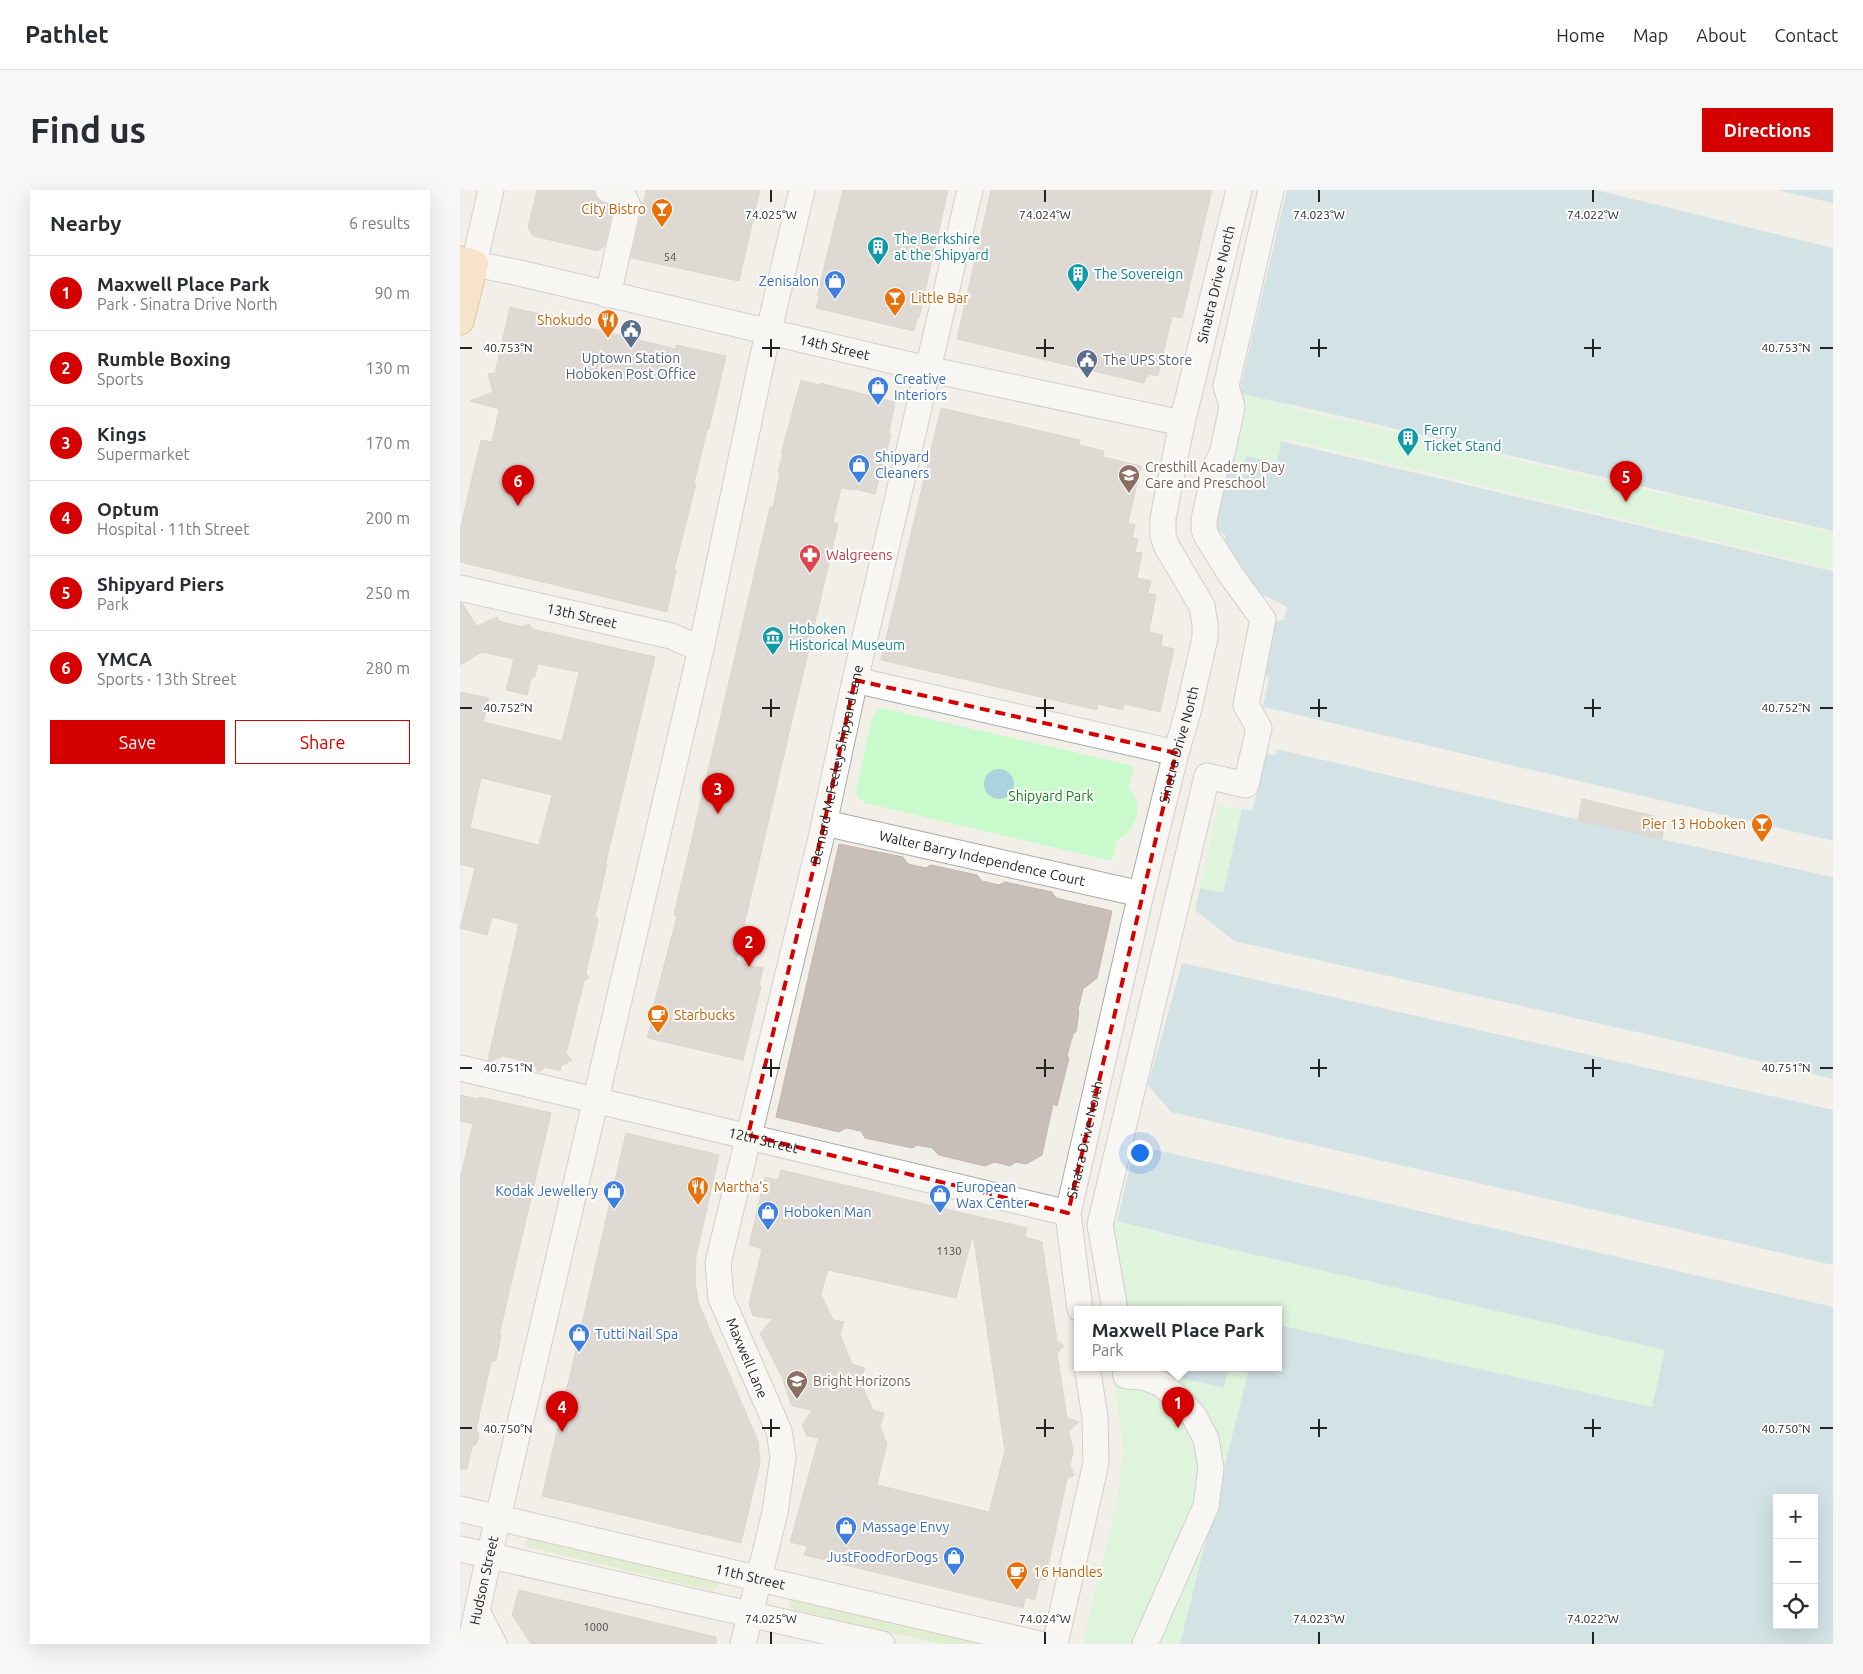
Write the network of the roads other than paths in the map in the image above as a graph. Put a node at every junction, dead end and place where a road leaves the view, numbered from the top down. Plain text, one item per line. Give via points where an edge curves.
1 (491, 190) edge
2 (608, 190) edge
3 (802, 190) edge
4 (970, 190) edge
5 (1239, 190) edge
6 (1271, 190) edge
7 (467, 262) edge
8 (608, 295) junction
9 (460, 321) edge
10 (768, 332) junction
11 (927, 369) junction
12 (1182, 423) junction
13 (460, 588) edge
14 (701, 649) junction
15 (854, 680) junction
16 (1176, 753) junction
17 (825, 823) junction
18 (1141, 894) junction
19 (460, 1068) edge
20 (596, 1099) junction
21 (748, 1136) junction
22 (1068, 1213) junction
23 (1080, 1306) edge
24 (1114, 1306) edge
25 (1088, 1371) edge
26 (1121, 1373) edge
27 (460, 1509) edge
28 (498, 1518) junction
29 (460, 1549) edge
30 (489, 1556) junction
31 (758, 1580) junction
32 (478, 1613) junction
33 (750, 1614) junction
34 (470, 1644) edge
35 (494, 1644) edge
36 (743, 1644) edge
37 (882, 1644) edge
38 (1039, 1644) edge
39 (1055, 1644) edge
40 (1145, 1644) edge

1 - 7 street
2 - 8 street via 622,193 628,206
3 - 10 street
4 - 11 street, Bernard McFeeley Shipyard Lane
5 - 12 street, Sinatra Drive North
6 - 24 street via 1226,386 1232,406 1204,520 1207,537 1263,619 1246,706 1259,728 1246,785 1207,776 1100,1225
7 - 8 street, 14th Street
7 - 9 main road
8 - 10 street, 14th Street
10 - 11 street, 14th Street
10 - 14 street, Hudson Street
11 - 12 street, 14th Street
11 - 15 street, Bernard McFeeley Shipyard Lane
12 - 16 street, Sinatra Drive North via 1162,526 1167,547 1202,606 1205,638
13 - 14 street, 13th Street via 671,636
14 - 20 street, Hudson Street
15 - 16 street
15 - 17 street, Bernard McFeeley Shipyard Lane
16 - 18 street, Sinatra Drive North
17 - 18 street, Walter Barry Independence Court
17 - 21 street, Bernard McFeeley Shipyard Lane
18 - 22 street, Sinatra Drive North
19 - 20 street, 12th Street
20 - 21 street, 12th Street
20 - 28 street, Hudson Street
21 - 22 street, 12th Street
21 - 31 street, Maxwell Lane via 718,1263 721,1298 779,1431 783,1457 775,1512
22 - 23 street, Sinatra Drive North
25 - 39 street via 1096,1417 1096,1464
26 - 40 street via 1162,1384 1178,1398 1194,1416 1206,1439 1211,1468 1206,1506
27 - 28 street, 11th Street
28 - 30 street, Hudson Street
28 - 31 street, 11th Street
29 - 30 street
30 - 32 street, Hudson Street
30 - 33 street
31 - 33 street, Maxwell Lane
31 - 38 street, 11th Street
32 - 34 street, Hudson Street
32 - 35 street
33 - 36 street, Maxwell Lane
33 - 37 street

